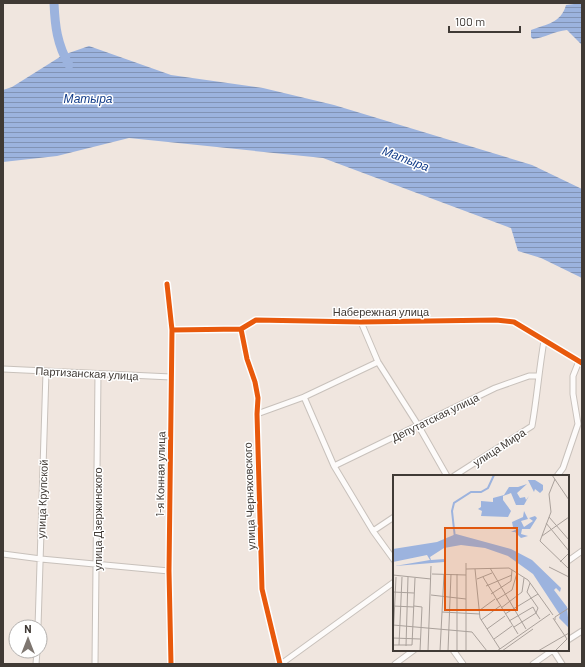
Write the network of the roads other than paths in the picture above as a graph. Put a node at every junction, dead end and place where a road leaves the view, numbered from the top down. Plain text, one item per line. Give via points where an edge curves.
1 (167, 284) dead end
2 (361, 322) junction
3 (241, 328) junction
4 (172, 330) junction
5 (544, 341) junction
6 (378, 362) junction
7 (580, 362) edge
8 (3, 370) edge
9 (46, 372) junction
10 (98, 374) junction
11 (538, 376) junction
12 (171, 377) junction
13 (304, 397) junction
14 (257, 414) junction
15 (418, 425) junction
16 (334, 466) junction
17 (446, 475) edge
18 (456, 475) edge
19 (558, 475) edge
20 (393, 518) edge
21 (373, 531) junction
22 (582, 551) edge
23 (3, 554) edge
24 (41, 559) junction
25 (393, 559) edge
26 (569, 560) edge
27 (97, 564) junction
28 (169, 571) junction
29 (393, 583) edge
30 (38, 619) edge
31 (582, 631) edge
32 (569, 639) edge
33 (413, 651) edge
34 (454, 651) edge
35 (552, 651) edge
36 (554, 651) edge
37 (95, 664) edge
38 (171, 664) edge
39 (280, 664) edge
40 (395, 664) edge
41 (463, 664) edge
42 (533, 664) edge
43 (562, 664) edge

1 - 4 street, 1-я Конная улица
2 - 3 street, Набережная улица via 256,320
2 - 5 street, Набережная улица via 496,320 514,322
2 - 6 street
3 - 4 street, Набережная улица
3 - 14 street, улица Черняховского via 258,398
4 - 12 street, 1-я Конная улица
5 - 7 street, Набережная улица
5 - 11 street, улица Мира
6 - 13 street
6 - 15 street
7 - 19 street via 573,376 578,424 563,468
8 - 9 street, Партизанская улица
9 - 10 street, Партизанская улица
9 - 24 street, улица Крупской
10 - 12 street, Партизанская улица
10 - 27 street, улица Дзержинского
11 - 15 street, Депутатская улица via 529,376 495,388
11 - 18 street, улица Мира via 532,426
12 - 28 street, 1-я Конная улица
13 - 14 street
13 - 16 street
14 - 39 street, улица Черняховского via 262,589
15 - 16 street, Депутатская улица
15 - 17 street
16 - 21 street
20 - 21 street
21 - 25 street
22 - 26 street
23 - 24 street
24 - 27 street
24 - 30 street, улица Крупской
27 - 28 street
27 - 37 street, улица Дзержинского
28 - 38 street, 1-я Конная улица
29 - 39 street
31 - 32 street
33 - 40 street
34 - 41 street
35 - 42 street
36 - 43 street

